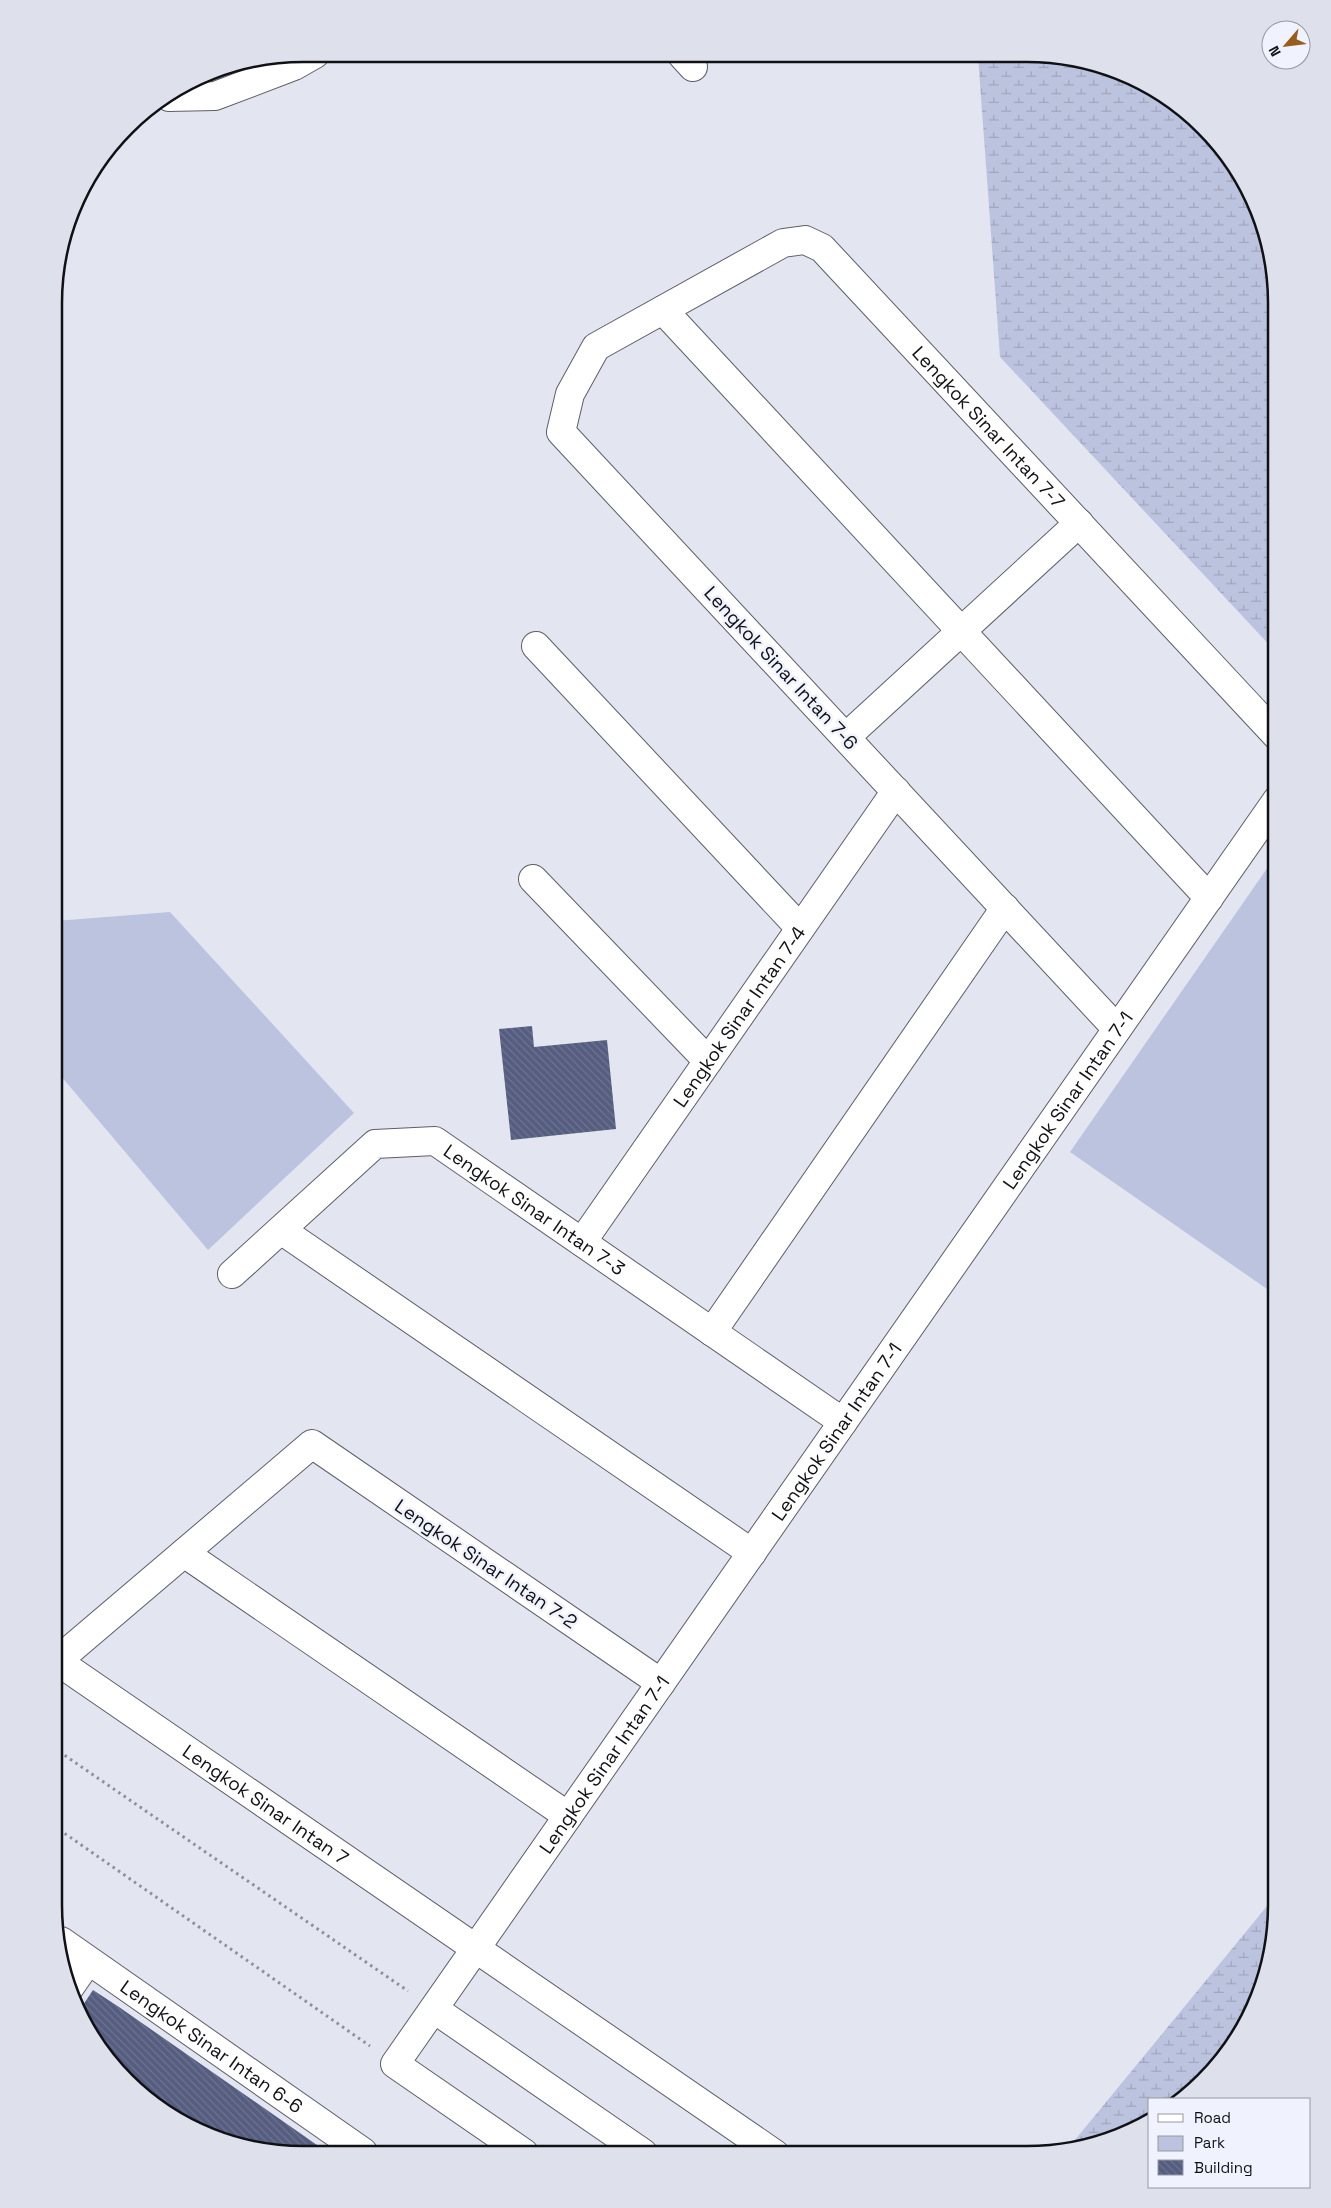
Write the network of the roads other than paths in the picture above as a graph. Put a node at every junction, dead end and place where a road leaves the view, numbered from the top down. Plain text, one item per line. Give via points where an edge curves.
1 (301, 62) edge
2 (180, 97) edge
3 (664, 310) junction
4 (1079, 523) junction
5 (962, 631) junction
6 (536, 646) dead end
7 (1268, 724) edge
8 (846, 737) junction
9 (896, 791) junction
10 (1268, 813) edge
11 (532, 879) dead end
12 (1209, 898) junction
13 (1005, 908) junction
14 (800, 928) junction
15 (1117, 1029) junction
16 (708, 1060) junction
17 (281, 1230) junction
18 (582, 1242) junction
19 (232, 1274) dead end
20 (712, 1332) junction
21 (843, 1422) junction
22 (184, 1553) junction
23 (752, 1553) junction
24 (62, 1657) edge
25 (62, 1664) edge
26 (661, 1683) junction
27 (568, 1816) junction
28 (66, 1945) edge
29 (476, 1948) junction
30 (88, 1961) junction
31 (75, 1980) edge
32 (434, 2009) junction
33 (354, 2146) edge
34 (514, 2146) edge
35 (633, 2146) edge
36 (763, 2146) edge

1 - 2 street via 215,96
3 - 4 street, Lengkok Sinar Intan 7-7 via 783,243 805,240 822,248
3 - 5 street
3 - 8 street, Lengkok Sinar Intan 7-6 via 596,347 570,394 561,432
4 - 5 street
4 - 7 street, Lengkok Sinar Intan 7-7
5 - 8 street
5 - 12 street
6 - 14 street
8 - 9 street, Lengkok Sinar Intan 7-6
9 - 13 street, Lengkok Sinar Intan 7-6
9 - 14 street, Lengkok Sinar Intan 7-4
10 - 12 street, Lengkok Sinar Intan 7-1
11 - 16 street
12 - 15 street, Lengkok Sinar Intan 7-1
13 - 15 street, Lengkok Sinar Intan 7-6
13 - 20 street
14 - 16 street, Lengkok Sinar Intan 7-4
15 - 21 street, Lengkok Sinar Intan 7-1
16 - 18 street, Lengkok Sinar Intan 7-4
17 - 18 street, Lengkok Sinar Intan 7-3 via 375,1144 435,1141
17 - 19 street, Lengkok Sinar Intan 7-3
17 - 23 street
18 - 20 street, Lengkok Sinar Intan 7-3
20 - 21 street, Lengkok Sinar Intan 7-3
21 - 23 street, Lengkok Sinar Intan 7-1
22 - 24 street, Lengkok Sinar Intan 7
22 - 26 street, Lengkok Sinar Intan 7-2 via 312,1444
22 - 27 street
23 - 26 street, Lengkok Sinar Intan 7-1
25 - 29 street, Lengkok Sinar Intan 7
26 - 27 street, Lengkok Sinar Intan 7-1
27 - 29 street, Lengkok Sinar Intan 7-1
28 - 30 street, Lengkok Sinar Intan 6-6
29 - 32 street, Lengkok Sinar Intan 7-1
29 - 36 street, Lengkok Sinar Intan 7
30 - 31 street
30 - 33 street, Lengkok Sinar Intan 6-6
32 - 34 street, Lengkok Sinar Intan 7-1 via 395,2064
32 - 35 street

